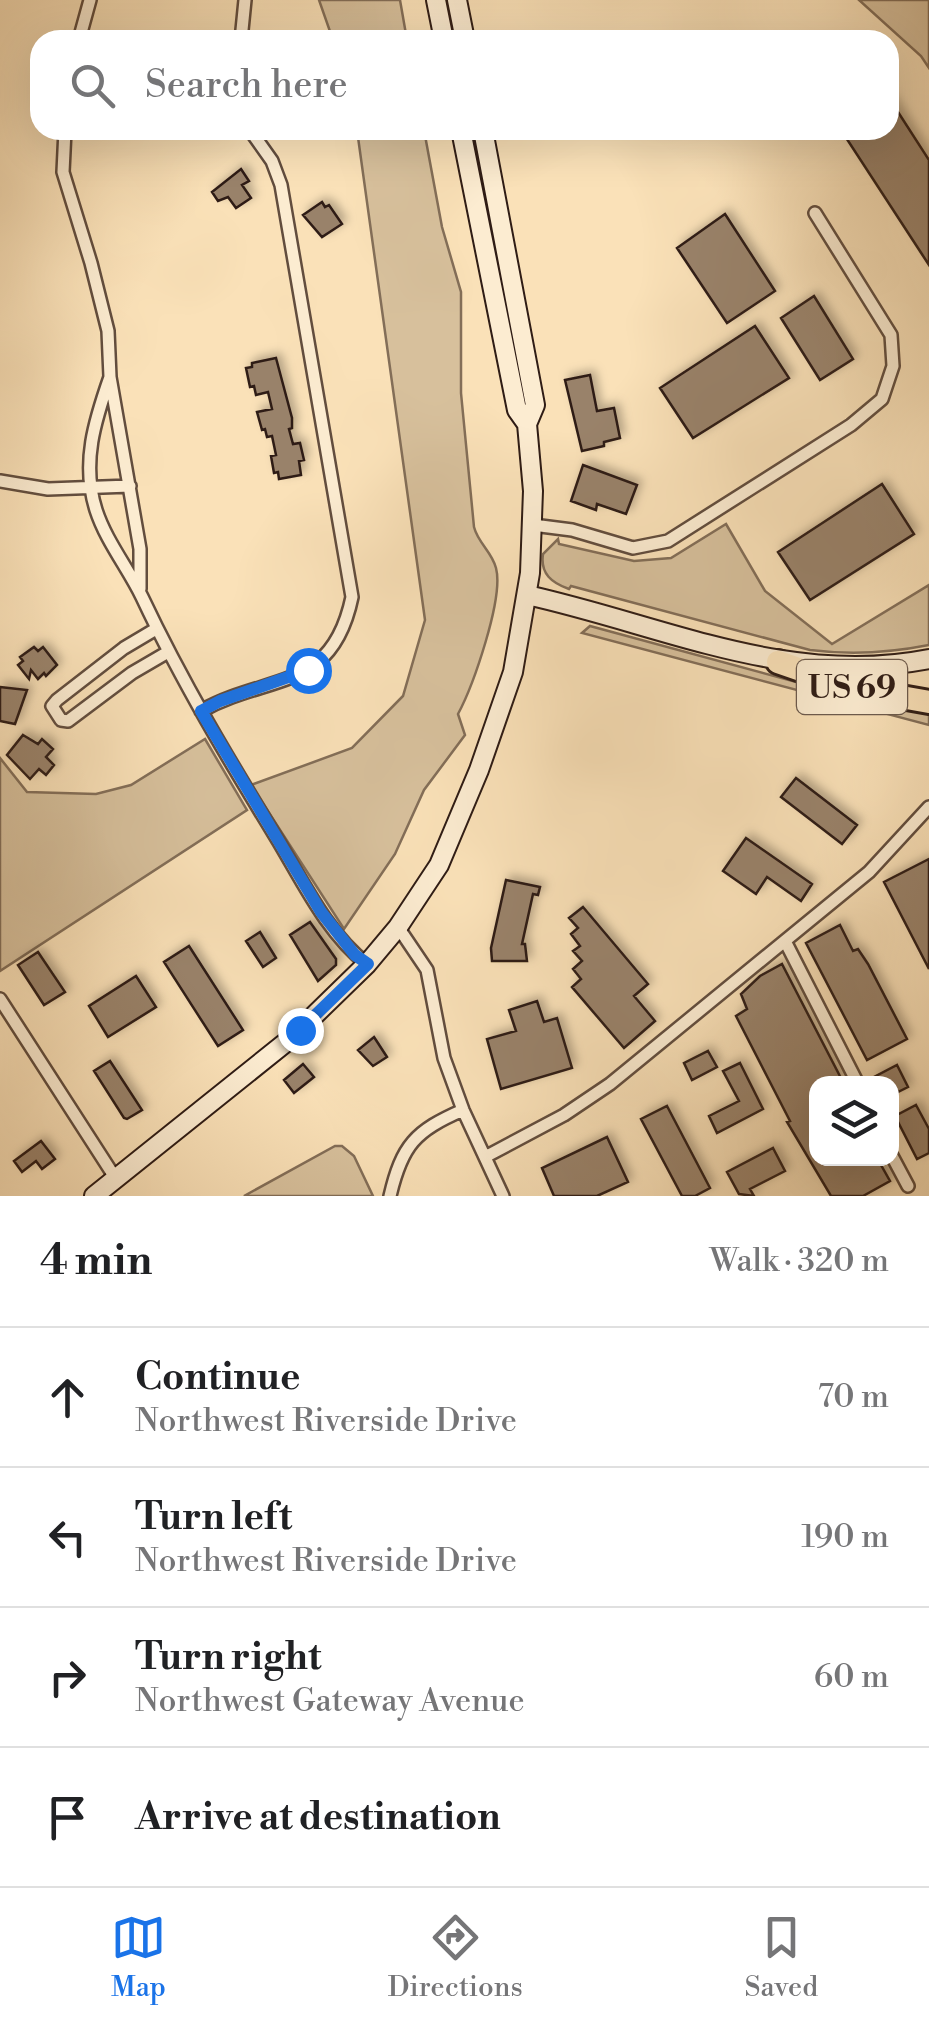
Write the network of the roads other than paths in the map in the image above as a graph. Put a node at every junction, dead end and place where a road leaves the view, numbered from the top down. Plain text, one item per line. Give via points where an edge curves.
1 (90, 0) edge
2 (244, 0) edge
3 (436, 0) edge
4 (457, 0) edge
5 (82, 30) edge
6 (242, 30) edge
7 (442, 30) edge
8 (463, 30) edge
9 (65, 140) edge
10 (257, 140) edge
11 (464, 140) edge
12 (485, 140) edge
13 (815, 212) dead end
14 (110, 377) junction
15 (527, 424) junction
16 (0, 481) edge
17 (130, 486) junction
18 (93, 488) junction
19 (533, 524) junction
20 (140, 594) junction
21 (528, 595) junction
22 (156, 630) junction
23 (168, 652) junction
24 (929, 659) edge
25 (778, 662) junction
26 (929, 702) edge
27 (201, 711) junction
28 (929, 807) edge
29 (398, 927) junction
30 (785, 942) junction
31 (368, 964) junction
32 (0, 998) edge
33 (854, 1076) edge
34 (463, 1110) junction
35 (485, 1158) junction
36 (897, 1166) edge
37 (116, 1178) junction
38 (908, 1186) dead end
39 (94, 1196) edge
40 (390, 1196) edge
41 (503, 1196) edge

1 - 5 street
2 - 6 street
3 - 7 main road
4 - 8 main road
9 - 14 street via 62,172 108,331
10 - 27 street via 281,185 352,597 334,644 308,670
11 - 15 main road via 517,410
12 - 15 main road via 536,405
13 - 19 street via 891,335 894,366 882,399 852,425 668,541 633,548
14 - 17 street
14 - 18 street via 88,456
15 - 19 main road
16 - 18 street
17 - 18 street
17 - 20 street
18 - 20 street via 96,508
19 - 21 main road
20 - 22 street
21 - 25 main road, US 69
21 - 29 main road via 514,672 479,770 439,865
22 - 23 street
22 - 23 street via 57,700 55,714 68,721
23 - 27 street
24 - 25 main road, US 69 via 864,668
25 - 26 highway, US 69 via 856,689
27 - 31 street via 321,912
28 - 30 street via 870,872
29 - 31 main road
29 - 34 street via 428,970 444,1058
30 - 33 street
30 - 35 street via 600,1091
31 - 37 main road via 290,1040
32 - 37 street
34 - 35 street
34 - 40 street via 418,1134 402,1155
35 - 41 street
36 - 38 street
37 - 39 main road

